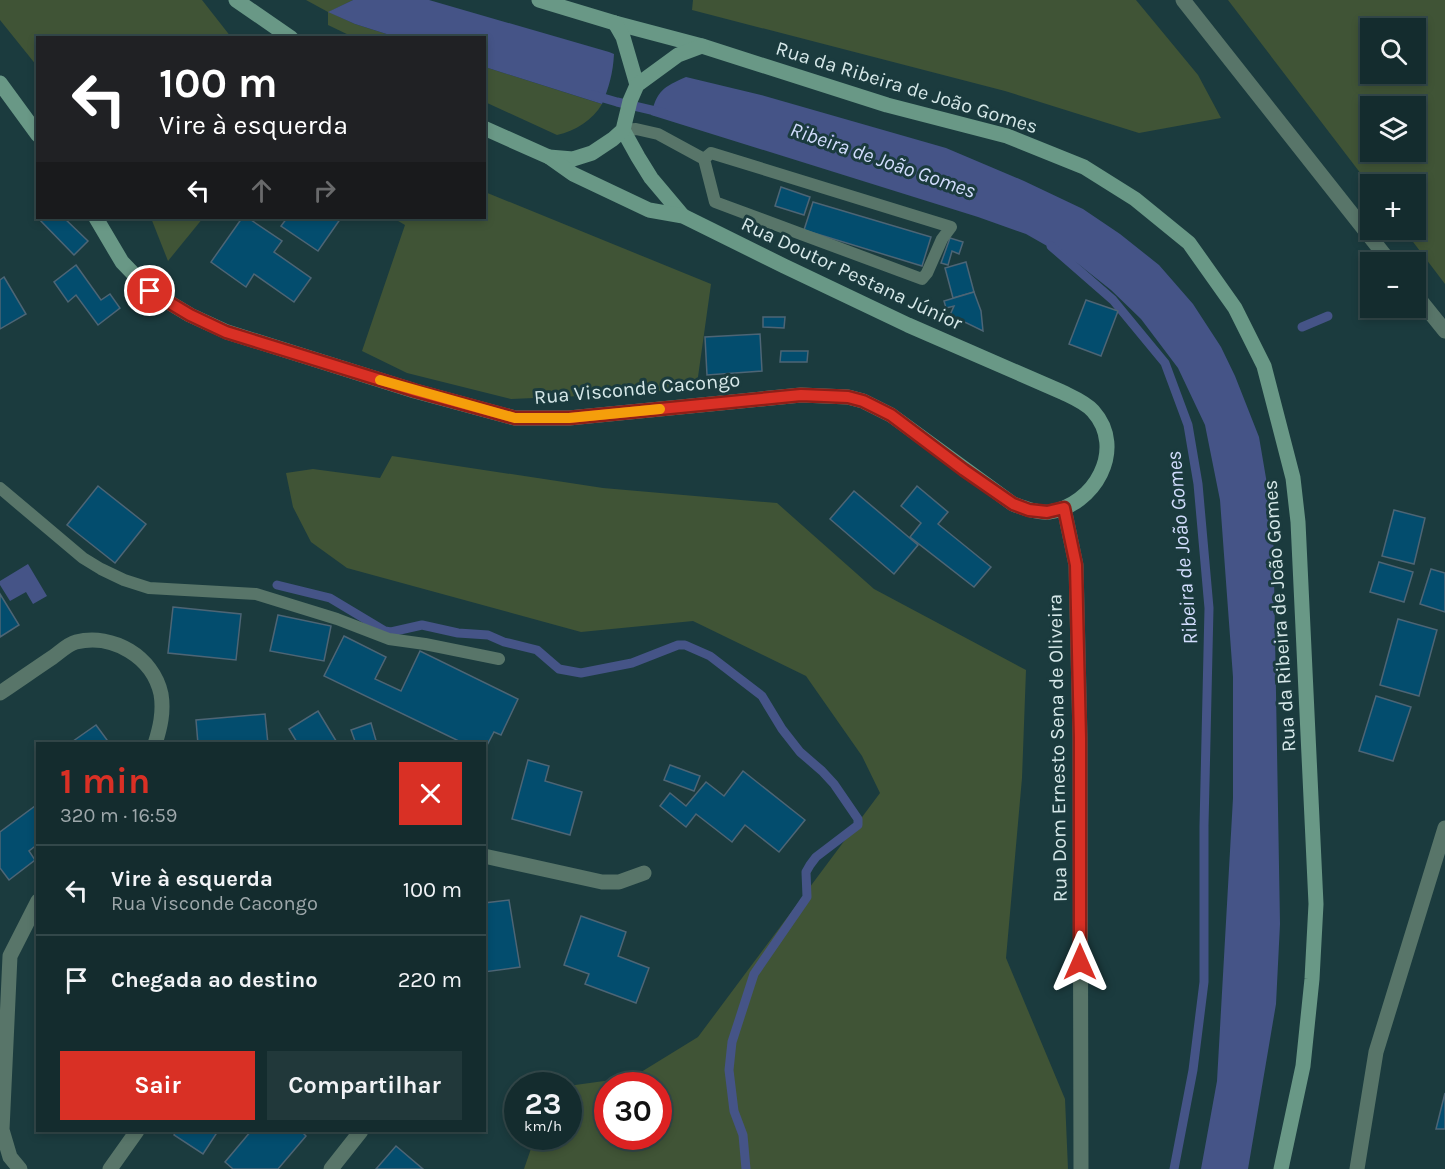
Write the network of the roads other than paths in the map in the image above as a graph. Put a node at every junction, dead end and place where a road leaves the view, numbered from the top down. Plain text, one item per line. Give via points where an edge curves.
1 (236, 0) edge
2 (539, 0) edge
3 (1183, 0) edge
4 (615, 23) junction
5 (288, 36) edge
6 (702, 46) junction
7 (0, 83) edge
8 (637, 85) junction
9 (486, 129) edge
10 (623, 130) junction
11 (36, 132) edge
12 (549, 157) junction
13 (704, 159) junction
14 (683, 216) junction
15 (97, 219) edge
16 (1382, 252) edge
17 (1426, 307) edge
18 (1445, 331) edge
19 (0, 488) edge
20 (1064, 508) junction
21 (499, 659) dead end
22 (0, 693) edge
23 (156, 742) edge
24 (1445, 828) edge
25 (486, 856) edge
26 (644, 873) dead end
27 (36, 905) edge
28 (136, 1132) edge
29 (360, 1132) edge
30 (20, 1169) edge
31 (110, 1169) edge
32 (331, 1169) edge
33 (1081, 1169) edge
34 (1281, 1169) edge
35 (1357, 1169) edge

1 - 5 main road
2 - 4 main road, Rua da Ribeira de João Gomes
3 - 16 street
4 - 6 main road, Rua da Ribeira de João Gomes
4 - 8 main road
6 - 8 main road via 678,55
6 - 34 main road, Rua da Ribeira de João Gomes via 887,105 1008,136 1084,166 1189,243 1235,308 1264,366 1293,478 1298,522 1316,904 1303,1066
7 - 11 main road
8 - 10 main road
9 - 12 main road, Rua Doutor Pestana Júnior
10 - 12 main road via 592,153 573,159
10 - 13 lane via 658,134
10 - 14 main road via 651,178
12 - 14 main road, Rua Doutor Pestana Júnior via 573,174 649,210
13 - 13 lane via 715,202 922,279 951,227 711,153
14 - 20 main road, Rua Doutor Pestana Júnior via 908,325 1083,403 1102,424 1108,450 1099,476 1089,490
15 - 20 main road, Rua Visconde Cacongo via 122,262 150,291 190,315 226,332 416,391 515,418 569,418 801,395 848,397 891,415 1013,504 1047,512
17 - 18 street
19 - 21 lane via 83,558 124,580 149,588 256,594 388,639
20 - 33 street, Rua Dom Ernesto Sena de Oliveira via 1076,565
22 - 23 street via 74,643 106,641 135,654 155,679 162,710
24 - 35 street via 1376,1052
25 - 26 street via 602,882 619,882
27 - 30 street via 10,956 2,1130 10,1157
28 - 31 street
29 - 32 street

